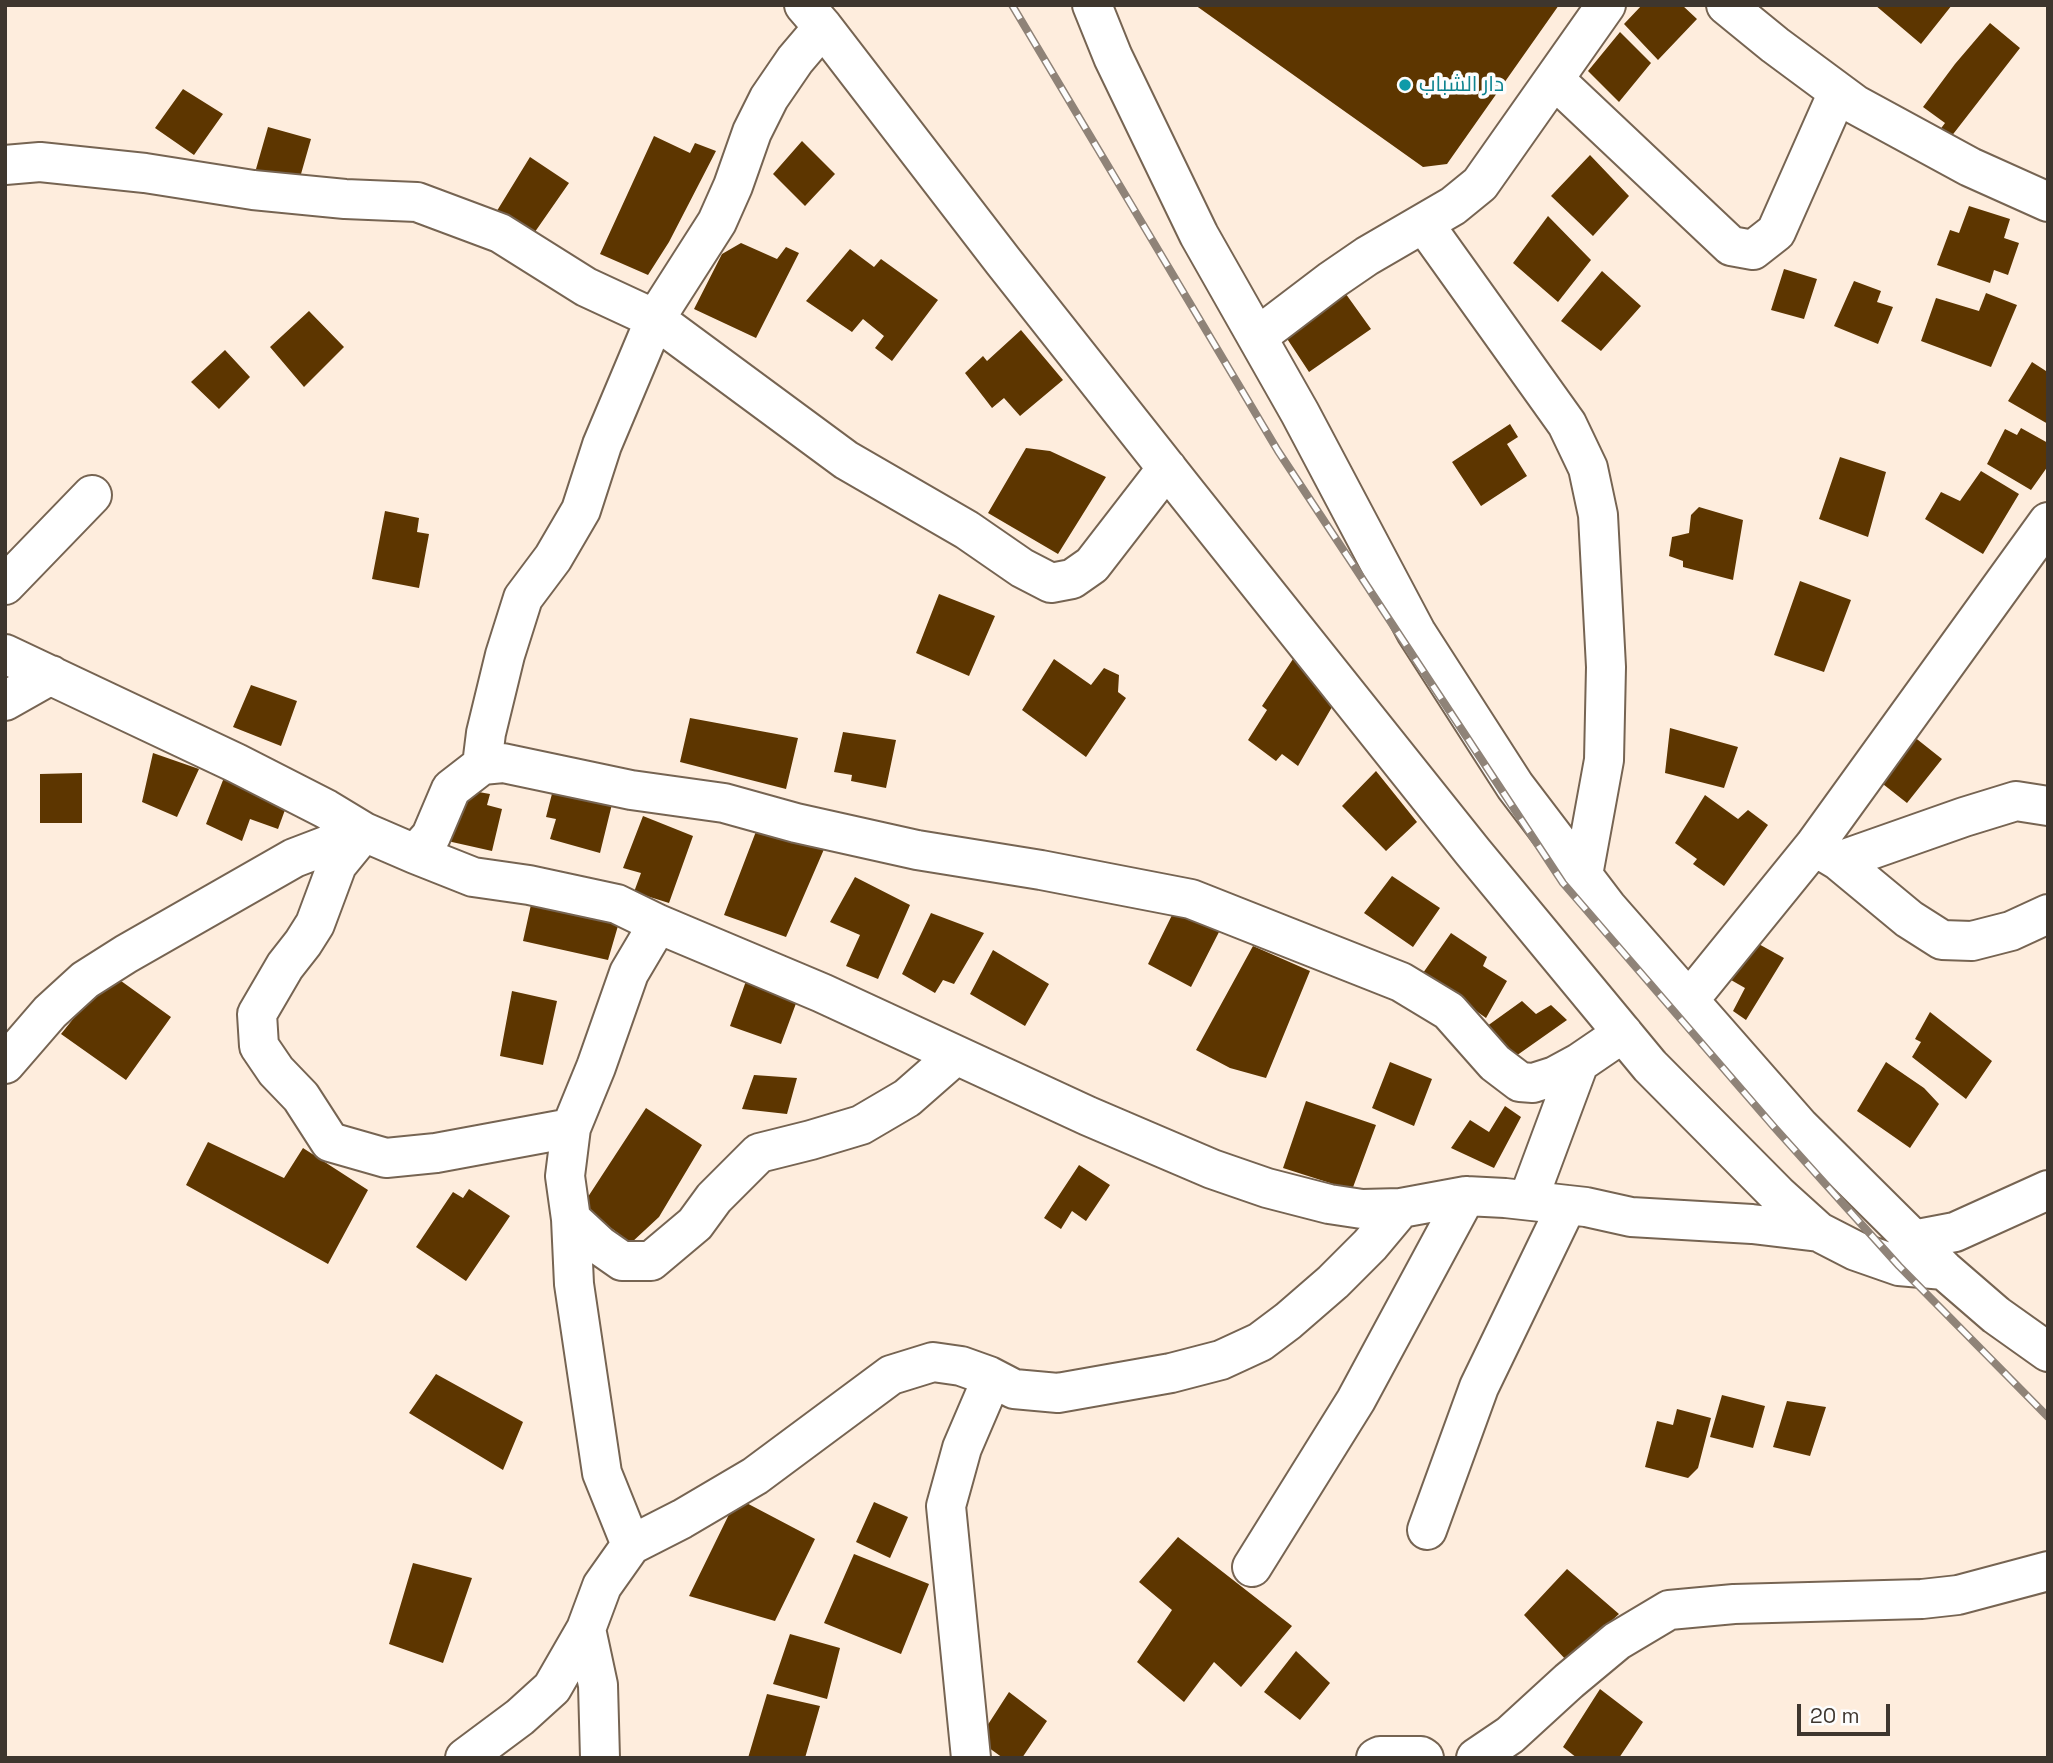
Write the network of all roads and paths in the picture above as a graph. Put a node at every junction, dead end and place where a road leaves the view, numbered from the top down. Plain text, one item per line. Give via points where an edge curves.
1 (1091, 5) edge
2 (1605, 5) edge
3 (1730, 7) edge
4 (814, 16) edge
5 (1554, 79) junction
6 (1838, 92) junction
7 (5, 165) edge
8 (2048, 202) edge
9 (1424, 224) junction
10 (654, 319) junction
11 (1257, 337) junction
12 (1167, 468) junction
13 (92, 495) dead end
14 (2048, 522) edge
15 (5, 585) edge
16 (5, 654) edge
17 (51, 675) junction
18 (5, 701) edge
19 (482, 765) junction
20 (2048, 806) edge
21 (364, 832) junction
22 (1827, 853) junction
23 (415, 854) junction
24 (1583, 875) junction
25 (2048, 914) edge
26 (658, 924) junction
27 (1689, 1000) junction
28 (1623, 1033) junction
29 (956, 1055) junction
30 (1579, 1063) junction
31 (5, 1064) edge
32 (571, 1128) junction
33 (2048, 1190) edge
34 (1466, 1196) junction
35 (1528, 1200) junction
36 (1567, 1205) junction
37 (1401, 1208) junction
38 (571, 1219) junction
39 (1819, 1233) junction
40 (1913, 1240) junction
41 (1944, 1270) junction
42 (2048, 1352) edge
43 (992, 1378) junction
44 (1427, 1530) dead end
45 (631, 1545) junction
46 (1252, 1567) dead end
47 (2048, 1571) edge
48 (586, 1629) junction
49 (466, 1758) edge
50 (600, 1758) edge
51 (971, 1758) edge
52 (1376, 1758) edge
53 (1424, 1758) edge
54 (1476, 1758) edge

1 - 11 street via 1199,235
2 - 5 street
3 - 6 street
4 - 10 street via 795,60 752,132 717,222
4 - 12 street
5 - 6 street via 1731,246 1753,250 1776,232
5 - 9 street via 1480,184
6 - 8 street via 1970,167
7 - 10 street via 40,162 253,190 417,202 500,233 586,287
9 - 11 street via 1350,268
9 - 24 street via 1567,424 1588,468 1598,515 1606,667 1604,760
10 - 12 street via 846,460 1051,583 1072,579 1092,565
10 - 19 street via 602,445 581,510 523,598 505,655
11 - 24 street via 1416,632 1515,786
12 - 28 street
13 - 15 street
14 - 22 street
16 - 17 street
17 - 18 street
17 - 21 street via 236,763
19 - 23 street via 451,789 430,836
19 - 30 street via 503,763 631,790 724,803 917,850 1191,899 1401,982 1450,1011 1495,1063 1520,1082 1545,1080
20 - 22 street via 2016,801
21 - 23 street
21 - 31 street via 294,858 85,980
21 - 32 street via 337,865 315,924 257,1014 259,1046 275,1071 301,1097 330,1142 386,1158
22 - 25 street via 1942,940 1972,940 2011,931
22 - 27 street
23 - 26 street via 472,877 617,904
24 - 27 street
26 - 29 street
26 - 32 street via 629,973
27 - 40 street via 1800,1127
28 - 30 street
28 - 39 street via 1650,1066
29 - 37 street via 1144,1140 1267,1188 1362,1209
29 - 38 street via 907,1098 861,1125 759,1153 695,1224 651,1261 622,1261
30 - 35 street
32 - 38 street via 565,1176
33 - 40 street via 1955,1232
34 - 35 street
34 - 37 street
34 - 46 street via 1356,1399
35 - 36 street
36 - 39 street via 1631,1217
36 - 44 street via 1479,1387
37 - 43 street via 1370,1245 1288,1321 1260,1342 1221,1360 1058,1394 1014,1390
38 - 45 street via 574,1284 602,1474
39 - 41 street via 1899,1266
40 - 41 street
41 - 42 street
43 - 45 street via 933,1362 891,1375 755,1476
43 - 51 street via 962,1448 946,1506
45 - 48 street via 602,1586
47 - 54 street via 1922,1599 1668,1610 1617,1641 1510,1735
48 - 49 street via 552,1688
48 - 50 street via 598,1685
52 - 53 street

